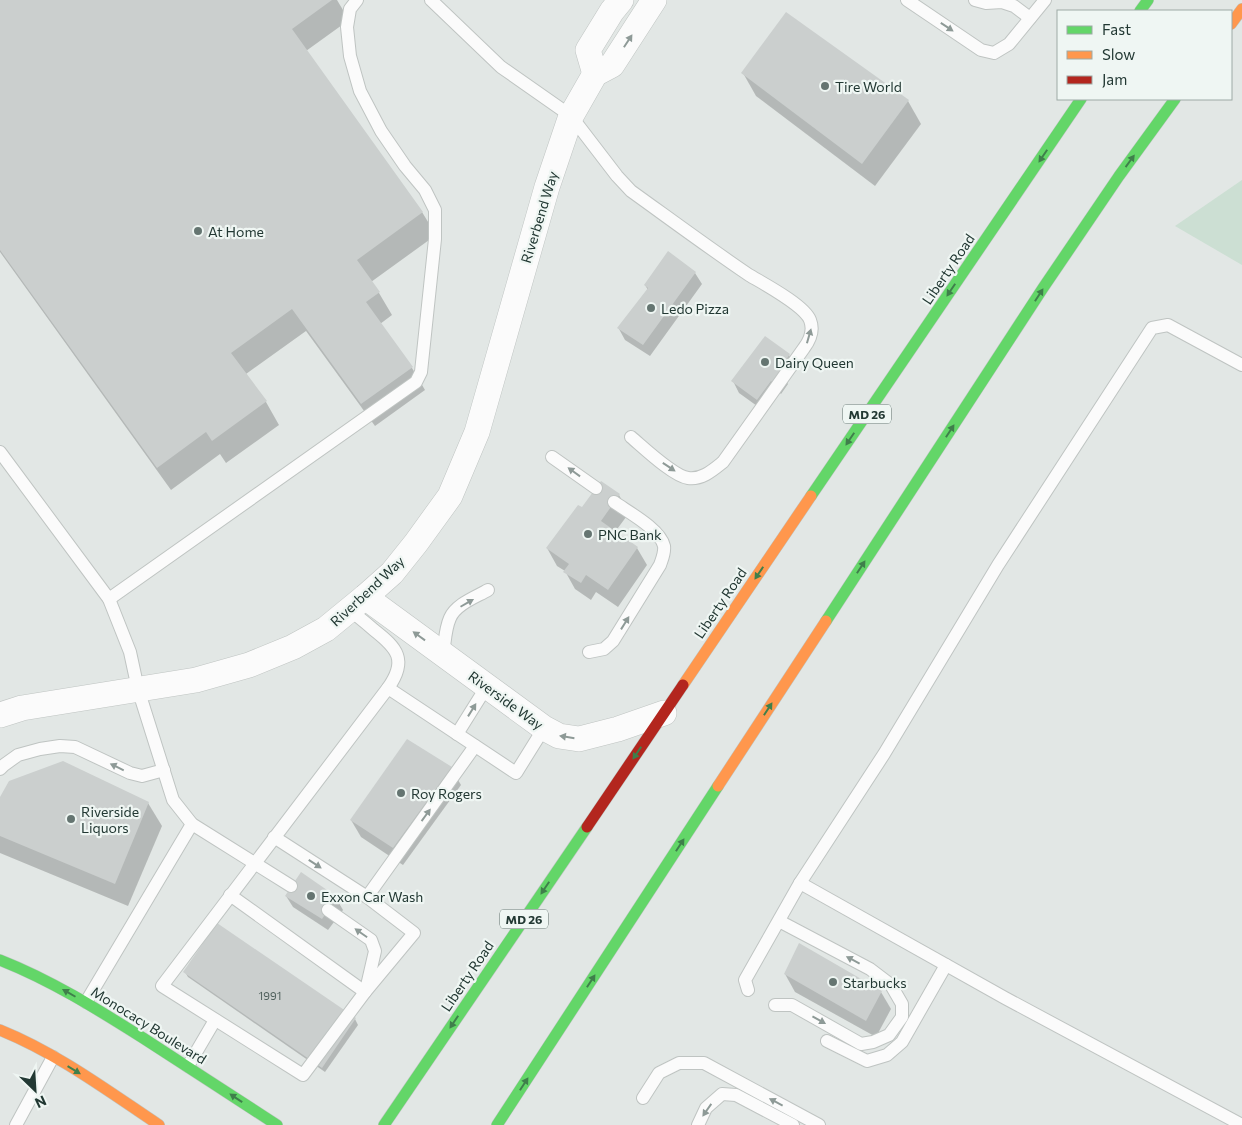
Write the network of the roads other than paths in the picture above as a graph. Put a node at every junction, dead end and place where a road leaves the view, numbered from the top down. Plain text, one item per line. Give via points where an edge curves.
1 (357, 0) edge
2 (431, 0) edge
3 (621, 0) edge
4 (654, 0) edge
5 (907, 0) edge
6 (975, 0) edge
7 (1045, 0) edge
8 (1242, 9) edge
9 (1030, 18) junction
10 (1232, 23) edge
11 (595, 74) junction
12 (1080, 100) edge
13 (1174, 100) edge
14 (571, 116) junction
15 (1242, 366) edge
16 (631, 437) dead end
17 (0, 452) edge
18 (552, 457) dead end
19 (596, 488) dead end
20 (614, 502) dead end
21 (488, 590) dead end
22 (109, 599) junction
23 (357, 603) junction
24 (589, 652) dead end
25 (443, 654) junction
26 (487, 686) junction
27 (388, 688) junction
28 (138, 689) junction
29 (664, 713) junction
30 (0, 715) edge
31 (544, 728) junction
32 (457, 734) junction
33 (475, 746) junction
34 (0, 769) edge
35 (164, 770) junction
36 (192, 824) junction
37 (274, 837) junction
38 (255, 863) junction
39 (800, 883) junction
40 (291, 886) dead end
41 (230, 895) junction
42 (367, 897) junction
43 (328, 910) dead end
44 (778, 921) junction
45 (0, 960) edge
46 (946, 965) junction
47 (748, 990) dead end
48 (365, 992) junction
49 (86, 1002) junction
50 (775, 1005) dead end
51 (215, 1020) junction
52 (0, 1030) edge
53 (827, 1041) dead end
54 (53, 1057) junction
55 (188, 1066) junction
56 (643, 1098) dead end
57 (16, 1125) edge
58 (159, 1125) edge
59 (277, 1125) edge
60 (384, 1125) edge
61 (497, 1125) edge
62 (698, 1125) edge
63 (793, 1125) edge
64 (819, 1125) edge
65 (1242, 1125) edge

1 - 22 lane via 350,9 347,27 350,56 360,91 381,131 425,190 435,210 421,372 416,382
2 - 14 lane via 501,66
3 - 11 street via 588,50
11 -> 4 street, Riverbend Way via 612,66
5 -> 9 lane via 981,50 994,52 1009,44
6 - 9 lane via 1002,2
7 - 9 lane
8 - 10 main road
11 - 14 street, Riverbend Way
12 -> 29 main road, Liberty Road / MD 26
61 -> 13 main road via 1043,288
16 -> 14 lane via 679,475 688,478 709,474 723,462 809,341 812,331 810,319 801,308 631,191
14 - 23 street, Riverbend Way via 547,187 477,432 450,496 392,572
15 - 39 lane via 1168,325 1152,328 998,565 884,754
17 - 22 lane
19 -> 18 lane
24 -> 20 lane via 604,649 613,641 660,565 664,553 658,534
25 -> 21 lane via 450,617 458,607
22 - 28 lane via 130,652
25 -> 23 street, Riverside Way
23 - 27 lane via 394,648 399,660 395,678
23 - 28 street, Riverbend Way via 326,629 250,665 196,680
25 - 26 street, Riverside Way
26 - 31 street, Riverside Way
32 -> 26 lane
27 - 32 lane
27 - 37 lane
28 - 30 street, Riverbend Way via 22,708
28 - 35 lane
29 -> 31 street, Riverside Way via 579,739 559,736
29 -> 60 main road, Liberty Road / MD 26
31 - 33 lane via 516,773
32 - 33 lane
42 -> 33 lane
35 -> 34 lane via 142,776 75,747 60,746 18,755
35 - 36 lane via 173,800
36 - 38 lane
36 - 49 lane
37 - 38 lane
37 -> 42 lane
38 - 40 lane
38 - 41 lane
39 - 44 lane
39 - 46 lane
41 - 48 lane
41 - 51 lane via 162,986
42 - 48 lane via 414,933
48 -> 43 lane via 375,951 371,940
44 - 47 lane via 745,980
50 -> 44 lane via 792,1005 861,1044 889,1035 902,1017 902,1004 891,986 870,969
49 -> 45 main road, Monocacy Boulevard via 49,981
46 - 53 lane via 902,1042 887,1055 866,1061
46 - 65 lane
48 - 51 lane via 303,1075
49 - 55 main road, Monocacy Boulevard
51 - 55 lane
52 - 54 main road
54 - 57 lane
54 -> 58 main road
59 -> 55 main road, Monocacy Boulevard
64 -> 56 lane via 704,1063 679,1063 659,1073
63 -> 62 lane via 736,1095 722,1094 706,1108

